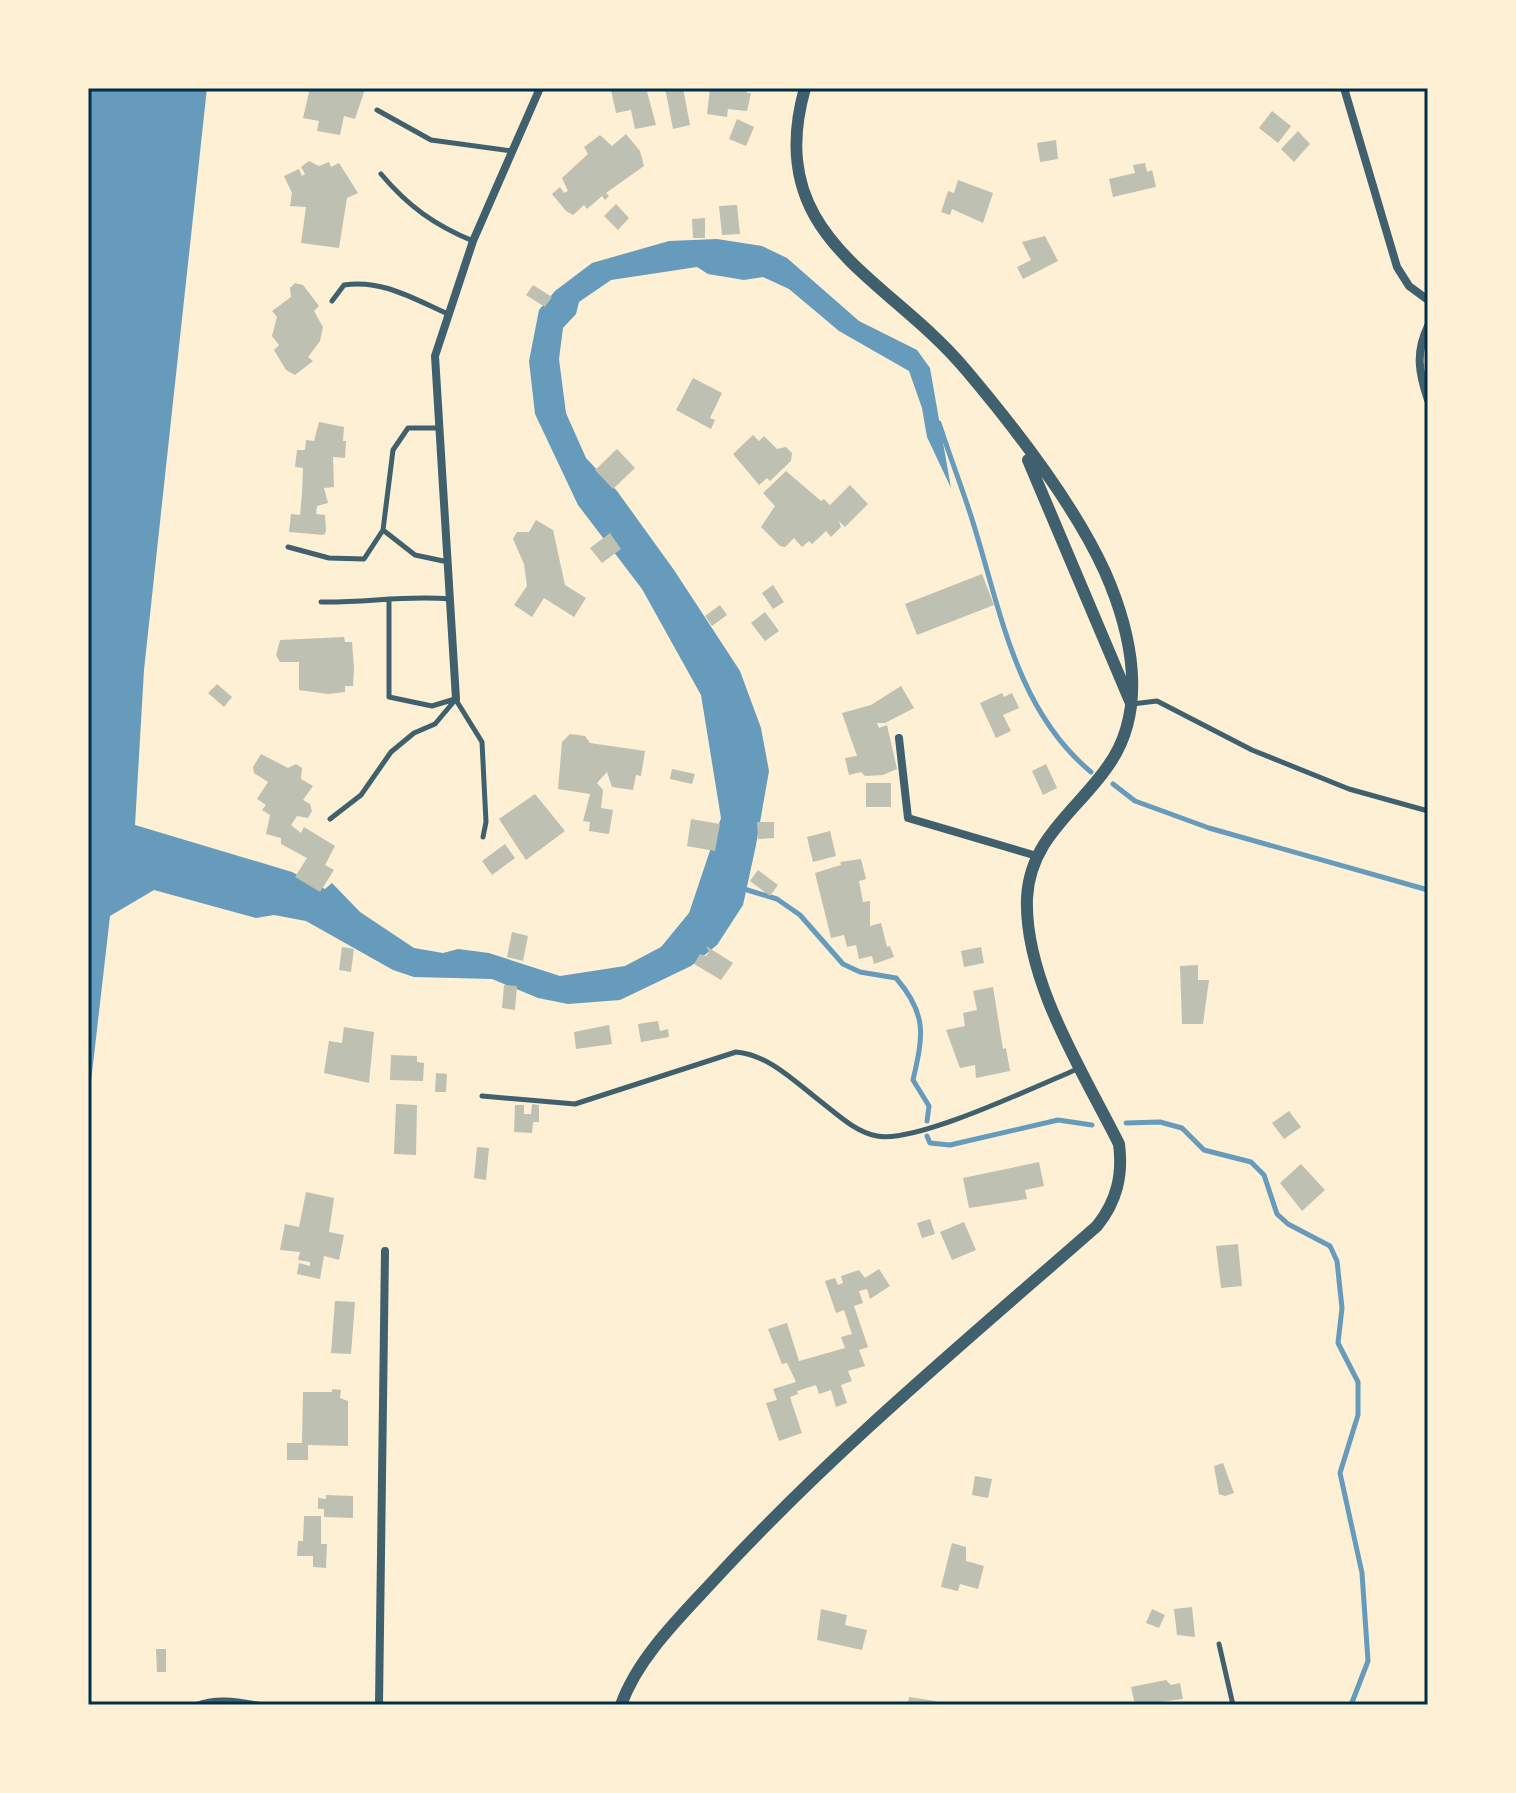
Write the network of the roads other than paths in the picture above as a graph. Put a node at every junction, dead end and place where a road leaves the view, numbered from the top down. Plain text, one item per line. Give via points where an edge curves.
1 (540, 88) edge
2 (805, 88) edge
3 (1344, 88) edge
4 (377, 110) dead end
5 (512, 151) junction
6 (381, 174) dead end
7 (473, 241) junction
8 (1428, 300) edge
9 (332, 301) dead end
10 (449, 314) junction
11 (1428, 326) edge
12 (1428, 400) edge
13 (440, 427) junction
14 (1021, 442) junction
15 (383, 530) junction
16 (288, 547) dead end
17 (448, 562) junction
18 (389, 599) junction
19 (450, 599) junction
20 (321, 602) dead end
21 (456, 699) junction
22 (1131, 704) junction
23 (899, 738) dead end
24 (1428, 811) edge
25 (330, 819) dead end
26 (483, 837) dead end
27 (1037, 856) junction
28 (1081, 1067) junction
29 (482, 1096) dead end
30 (385, 1251) dead end
31 (1219, 1644) dead end
32 (195, 1705) edge
33 (263, 1705) edge
34 (379, 1705) edge
35 (621, 1705) edge
36 (1233, 1705) edge

1 - 5 street
2 - 14 street via 795,148 801,188 820,226 844,259 965,369
3 - 8 street via 1397,267 1409,286
4 - 5 lane via 431,140
5 - 7 street
6 - 7 lane via 430,222
7 - 10 street
9 - 10 lane via 344,285 359,283 398,291
10 - 13 street via 435,356
11 - 12 street via 1419,353
13 - 15 lane via 408,428 393,450
13 - 17 street
14 - 22 street
14 - 22 street via 1084,528 1106,576 1125,632 1133,674
15 - 16 lane via 364,559 329,558
15 - 17 lane via 415,555
17 - 19 street
18 - 19 lane
18 - 20 lane
18 - 21 lane via 389,697 432,706
19 - 21 street
21 - 25 lane via 435,724 391,752 361,795
21 - 26 lane via 482,742
22 - 24 lane via 1157,701 1252,750 1349,789
22 - 27 street via 1125,734 1109,765 1046,836
23 - 27 street via 908,818
27 - 28 street via 1027,900 1040,975
28 - 29 lane via 922,1130 888,1138 855,1127 749,1053 736,1052 575,1104
28 - 35 street via 1119,1144 1122,1166 1109,1212 813,1478 686,1611 638,1673
30 - 34 street
31 - 36 lane
32 - 33 lane via 228,1699

